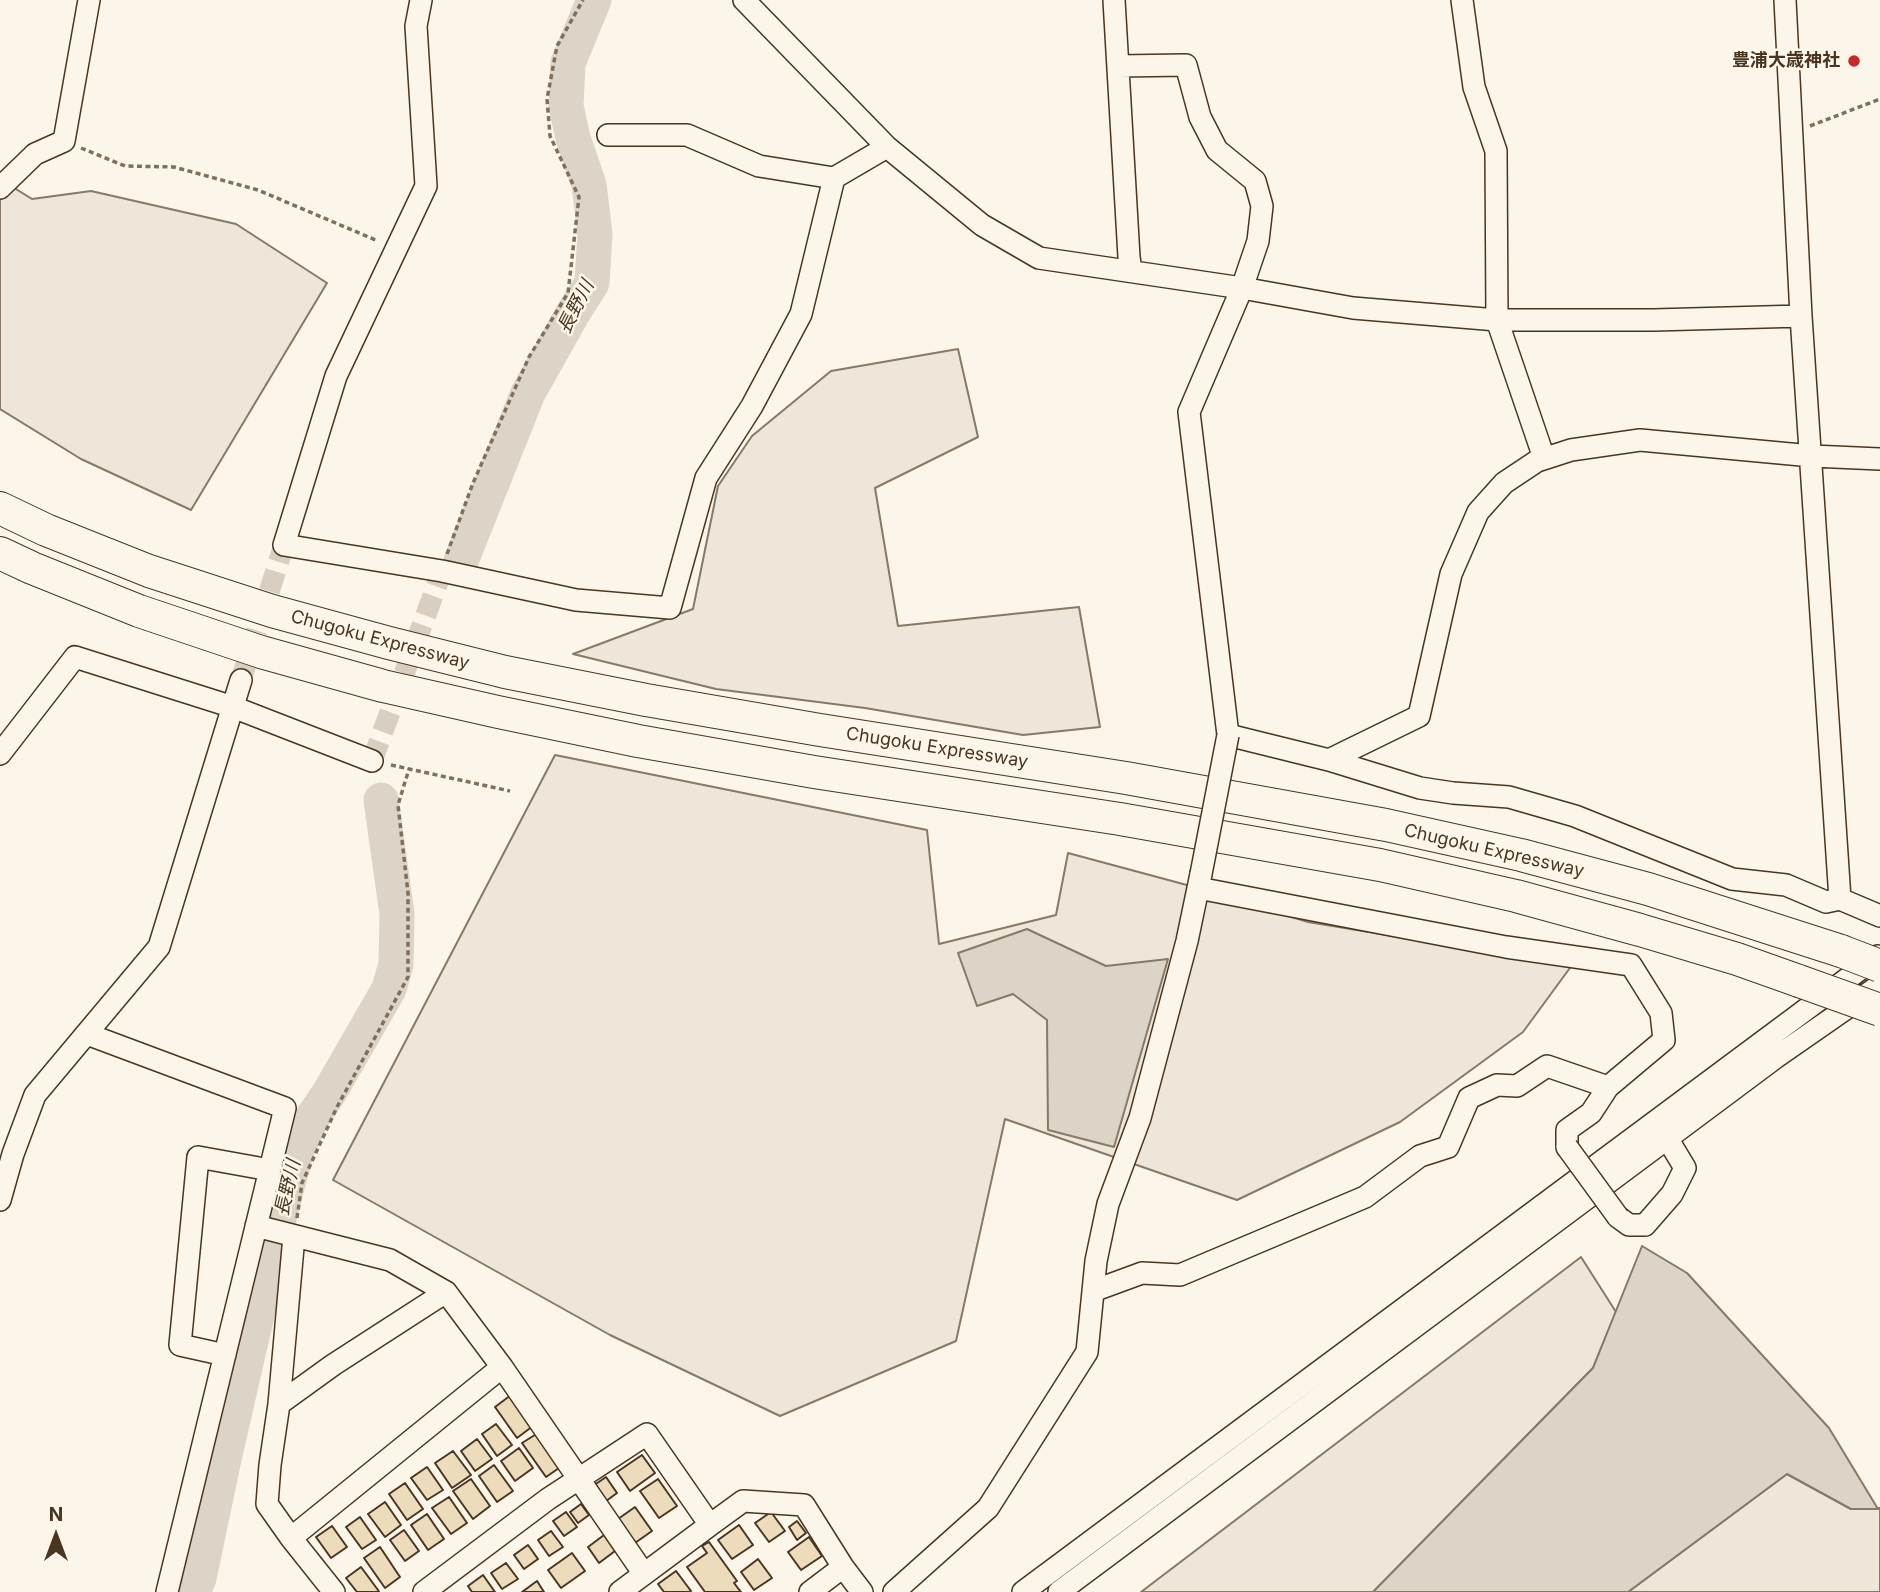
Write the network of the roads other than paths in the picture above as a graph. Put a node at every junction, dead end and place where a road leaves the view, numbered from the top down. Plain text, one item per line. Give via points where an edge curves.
1 (89, 0) edge
2 (421, 0) edge
3 (744, 0) edge
4 (1114, 0) edge
5 (1462, 0) edge
6 (1785, 0) edge
7 (1118, 66) junction
8 (608, 135) dead end
9 (887, 147) junction
10 (834, 178) junction
11 (0, 188) edge
12 (1131, 271) junction
13 (1242, 288) junction
14 (1801, 316) junction
15 (1497, 320) junction
16 (1812, 456) junction
17 (1544, 458) junction
18 (1880, 459) edge
19 (0, 508) edge
20 (0, 553) edge
21 (241, 680) tunnel mouth
22 (233, 707) junction
23 (1228, 734) junction
24 (0, 754) edge
25 (1329, 760) junction
26 (372, 761) road end
27 (1199, 881) junction
28 (1840, 899) junction
29 (1880, 916) edge
30 (1880, 955) edge
31 (1880, 966) edge
32 (1880, 985) edge
33 (1880, 1010) edge
34 (87, 1034) junction
35 (1608, 1087) junction
36 (1667, 1138) junction
37 (270, 1170) junction
38 (0, 1200) edge
39 (256, 1226) junction
40 (294, 1236) junction
41 (1093, 1291) junction
42 (446, 1292) junction
43 (225, 1356) junction
44 (502, 1367) junction
45 (279, 1404) junction
46 (578, 1479) junction
47 (710, 1525) junction
48 (291, 1538) junction
49 (843, 1567) junction
50 (644, 1574) junction
51 (167, 1592) edge
52 (334, 1592) edge
53 (424, 1592) edge
54 (620, 1592) edge
55 (810, 1592) edge
56 (862, 1592) edge
57 (894, 1592) edge
58 (1023, 1592) edge
59 (1059, 1592) edge

1 - 11 street via 64,141 35,154
2 - 10 street via 416,26 426,186 336,376 284,545 442,571 576,600 670,608 706,478 752,406 801,314
3 - 9 street
4 - 7 street
5 - 15 street via 1474,87 1496,151
6 - 14 street
7 - 12 street
7 - 13 street via 1186,65 1200,117 1217,150 1255,181 1262,206 1258,241
8 - 10 street via 687,135 759,166
9 - 10 street
9 - 12 street via 982,225 1039,258
12 - 13 street
13 - 15 street via 1353,307
13 - 23 street via 1189,412
14 - 15 street
14 - 16 street
15 - 17 street
16 - 17 street via 1640,440
16 - 18 street
16 - 28 street
17 - 25 street via 1504,483 1478,512 1451,575 1419,716
19 - 31 highway, Chugoku Expressway, bridge via 149,571 247,603 505,672 1386,825 1648,889
20 - 33 highway, bridge via 163,619 261,652 408,692 638,741 1380,865 1640,930
21 - 22 street
22 - 24 street via 75,657
22 - 26 street
22 - 34 street via 159,947
23 - 25 street
23 - 27 street, bridge
25 - 28 street via 1420,788 1509,797 1575,816 1732,878 1786,885 1826,902
27 - 35 street via 1506,947 1631,965 1661,1013 1664,1040
27 - 41 street via 1140,1118 1108,1204
28 - 29 street
30 - 58 street
32 - 36 street
34 - 37 street via 285,1108
34 - 38 street via 35,1095
35 - 36 street, bridge via 1591,1112 1567,1130 1567,1147 1618,1217 1629,1224 1644,1225 1672,1195 1685,1168
35 - 41 street via 1548,1066 1517,1086 1497,1085 1469,1098 1448,1147 1420,1156 1365,1197 1180,1275 1142,1273
36 - 59 street
37 - 39 street
37 - 43 street via 198,1157 180,1345
39 - 40 street
39 - 43 street
40 - 42 street via 390,1260
40 - 45 street
41 - 57 street via 1087,1352 988,1508
42 - 44 street
42 - 45 street
43 - 51 street
44 - 46 street
44 - 48 street
45 - 48 street via 267,1504
46 - 47 street via 647,1434
46 - 50 street
46 - 53 street
47 - 49 street via 743,1501 804,1505
47 - 50 street
48 - 52 street
49 - 55 street
49 - 56 street
50 - 54 street

